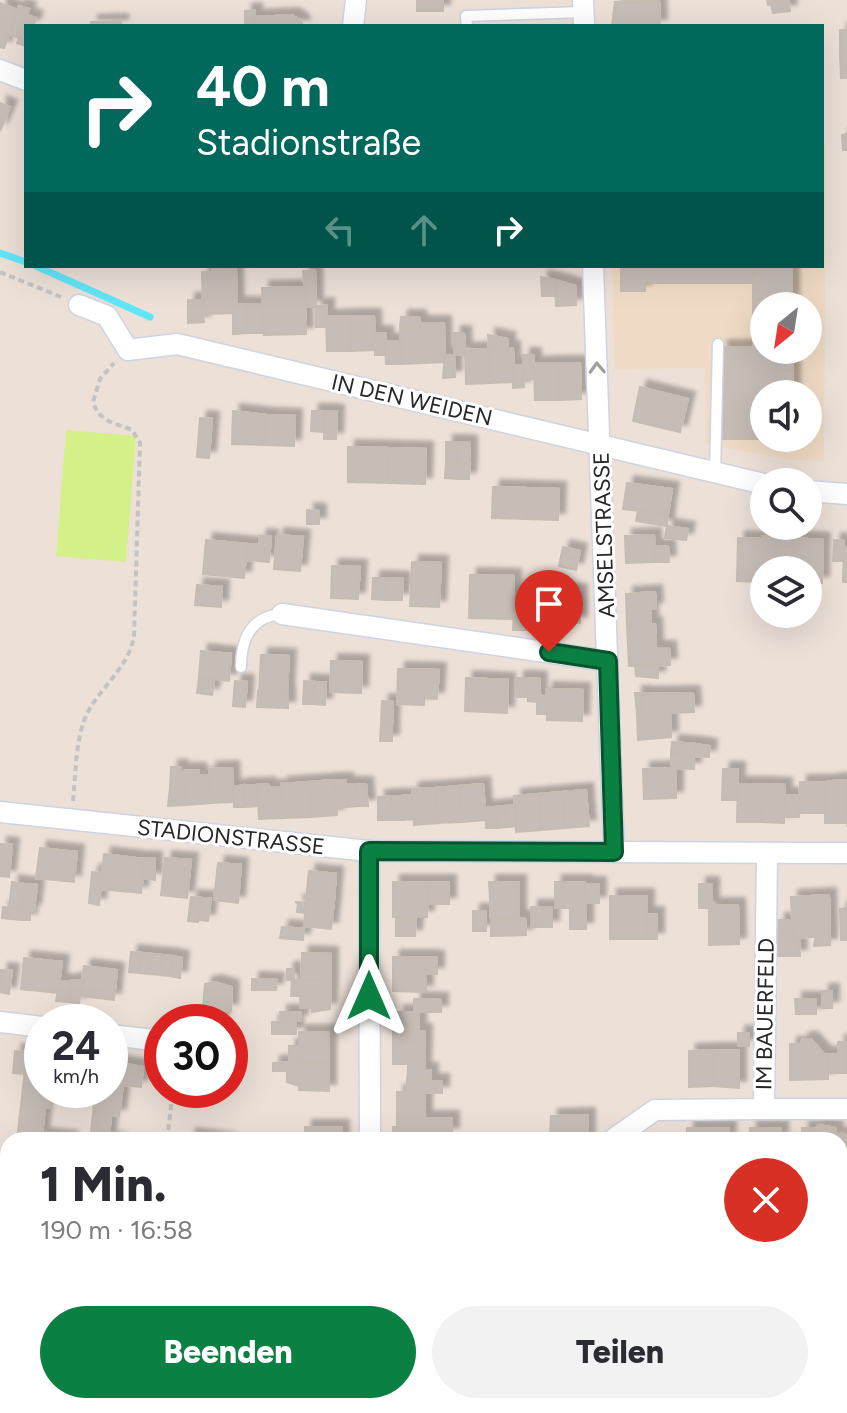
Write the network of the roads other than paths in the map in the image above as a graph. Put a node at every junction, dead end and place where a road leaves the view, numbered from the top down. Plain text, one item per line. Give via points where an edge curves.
1 (356, 0) edge
2 (584, 13) edge
3 (353, 24) edge
4 (467, 24) edge
5 (0, 70) edge
6 (24, 79) edge
7 (594, 276) edge
8 (79, 305) road end
9 (718, 344) dead end
10 (600, 446) junction
11 (715, 474) junction
12 (750, 481) edge
13 (822, 492) edge
14 (847, 494) edge
15 (282, 614) joint
16 (608, 661) junction
17 (241, 667) dead end
18 (0, 812) edge
19 (369, 851) junction
20 (614, 852) junction
21 (767, 853) junction
22 (847, 853) edge
23 (0, 1022) edge
24 (24, 1025) edge
25 (764, 1109) junction
26 (847, 1109) edge
27 (370, 1132) edge
28 (623, 1132) edge

1 - 3 street
2 - 4 lane via 466,16
5 - 6 street
10 -> 7 street, AMSELSTRASSE
8 - 10 street, IN DEN WEIDEN via 107,316 128,350 177,344
9 - 11 lane
10 - 11 street, IN DEN WEIDEN
10 - 16 street, AMSELSTRASSE
11 - 12 street, IN DEN WEIDEN
13 - 14 street
15 - 16 street
15 - 17 lane via 264,618 251,629 243,641
16 - 20 street, AMSELSTRASSE
18 - 19 street, STADIONSTRASSE
19 - 20 street, STADIONSTRASSE
19 - 27 street
20 - 21 street, STADIONSTRASSE
21 - 22 street, STADIONSTRASSE
21 - 25 street, IM BAUERFELD
23 - 24 street
25 - 26 street
25 - 28 street, IM BAUERFELD via 655,1110

